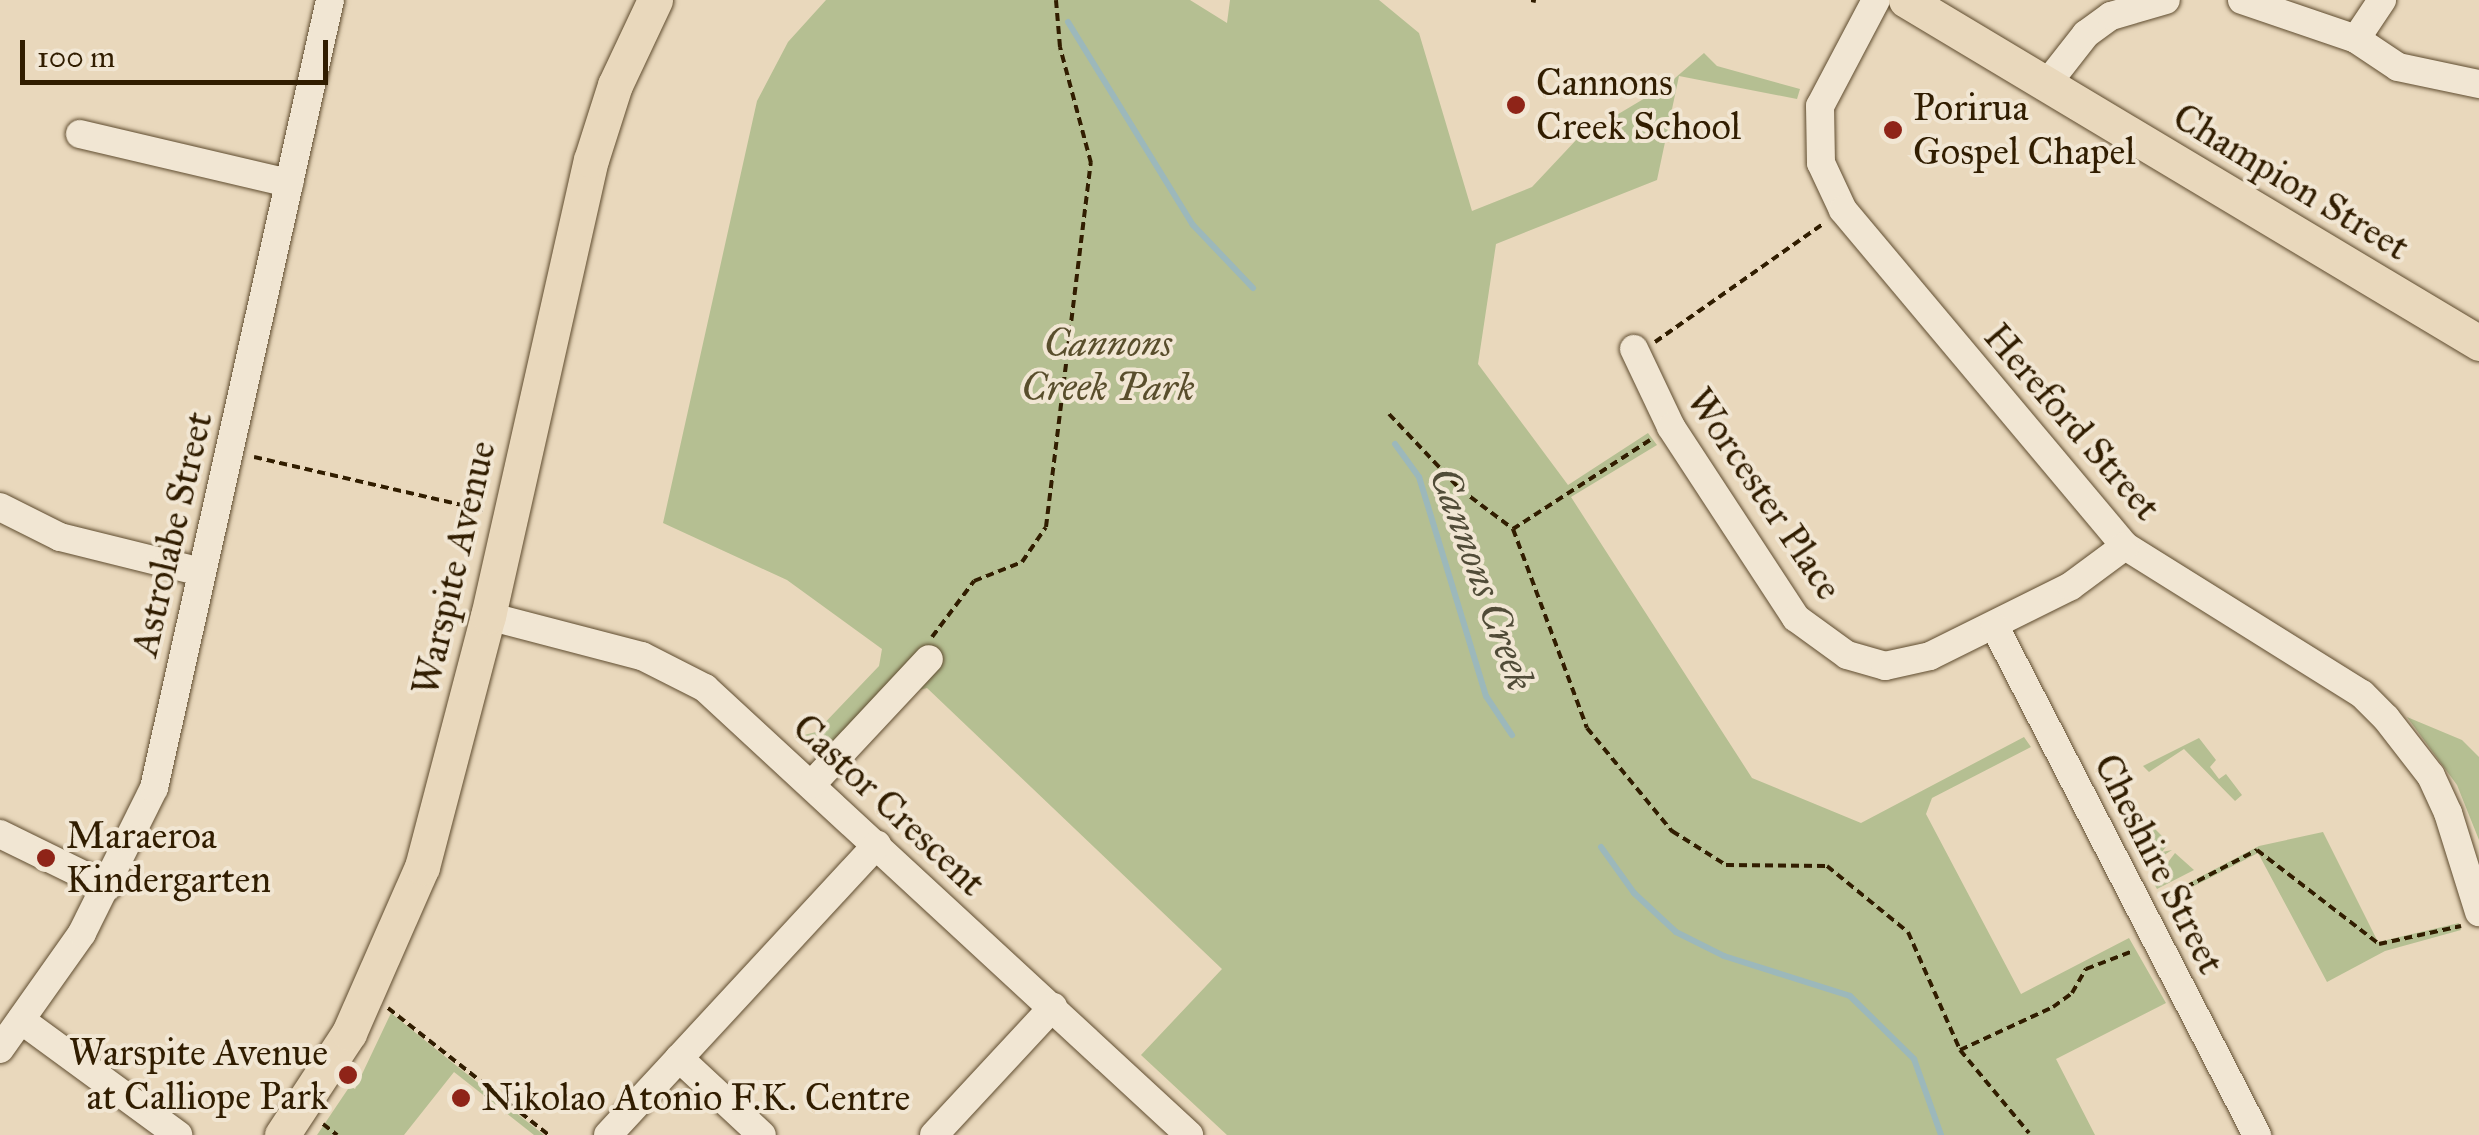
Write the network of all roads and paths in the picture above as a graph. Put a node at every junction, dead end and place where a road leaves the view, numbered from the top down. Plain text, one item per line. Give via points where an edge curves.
1 (330, 0) edge
2 (656, 0) edge
3 (1056, 0) edge
4 (1876, 0) edge
5 (1906, 0) edge
6 (2166, 0) edge
7 (2242, 0) edge
8 (2382, 0) edge
9 (2356, 39) junction
10 (2046, 84) junction
11 (2479, 84) edge
12 (80, 134) dead end
13 (289, 183) junction
14 (1843, 210) junction
15 (2479, 343) edge
16 (1634, 349) joint
17 (1389, 414) dead end
18 (1671, 427) junction
19 (230, 452) junction
20 (0, 507) edge
21 (511, 517) junction
22 (1512, 530) junction
23 (2125, 546) junction
24 (201, 572) junction
25 (488, 616) junction
26 (1995, 627) junction
27 (929, 659) joint
28 (812, 784) junction
29 (0, 834) edge
30 (876, 844) junction
31 (108, 887) junction
32 (2140, 910) junction
33 (2474, 918) edge
34 (2156, 942) junction
35 (1053, 1007) junction
36 (390, 1010) dead end
37 (22, 1020) junction
38 (0, 1049) edge
39 (1960, 1050) junction
40 (678, 1058) junction
41 (323, 1124) dead end
42 (1183, 1133) edge
43 (2029, 1133) edge
44 (178, 1135) edge
45 (282, 1135) edge
46 (337, 1135) edge
47 (550, 1135) edge
48 (608, 1135) edge
49 (762, 1135) edge
50 (934, 1135) edge
51 (2258, 1135) edge

1 - 13 street, Astrolabe Street
2 - 21 main road, Warspite Avenue via 615,84 591,160
3 - 27 path via 1060,47 1091,152 1046,527 1022,562 974,582 924,645
4 - 14 street, Hereford Street via 1820,106 1821,163
5 - 10 main road, Champion Street
6 - 10 street via 2111,16 2086,34
7 - 9 street
8 - 9 street
9 - 11 street via 2398,68
10 - 15 main road, Champion Street
12 - 13 street
13 - 19 street, Astrolabe Street
14 - 16 path via 1666,338
14 - 23 street, Hereford Street
16 - 18 street, Worcester Place
17 - 22 path via 1460,489
18 - 22 path
18 - 26 street, Worcester Place via 1796,618 1820,642 1885,666 1930,656
19 - 21 path
19 - 24 street, Astrolabe Street
20 - 24 street via 60,537
21 - 25 main road, Warspite Avenue
22 - 39 path via 1586,728 1625,780 1672,831 1726,865 1828,866 1908,932
23 - 26 street, Worcester Place via 2071,586
23 - 33 street, Hereford Street via 2362,694 2386,718 2431,776 2448,813
24 - 31 street, Astrolabe Street via 154,788
25 - 28 street, Castor Crescent via 642,656 684,674
25 - 45 main road, Warspite Avenue via 406,912 335,1058
26 - 32 street, Cheshire Street
27 - 28 street
28 - 30 street, Castor Crescent
29 - 31 street
30 - 35 street, Castor Crescent
30 - 40 street
31 - 37 street, Astrolabe Street
32 - 33 path via 2257,850 2379,944
32 - 34 street, Cheshire Street
34 - 39 path via 2086,969 2053,1007
34 - 51 street, Cheshire Street
35 - 42 street, Castor Crescent
35 - 50 street
36 - 47 path
37 - 38 street, Astrolabe Street
37 - 44 street
39 - 43 path
40 - 48 street
40 - 49 street
41 - 46 path

